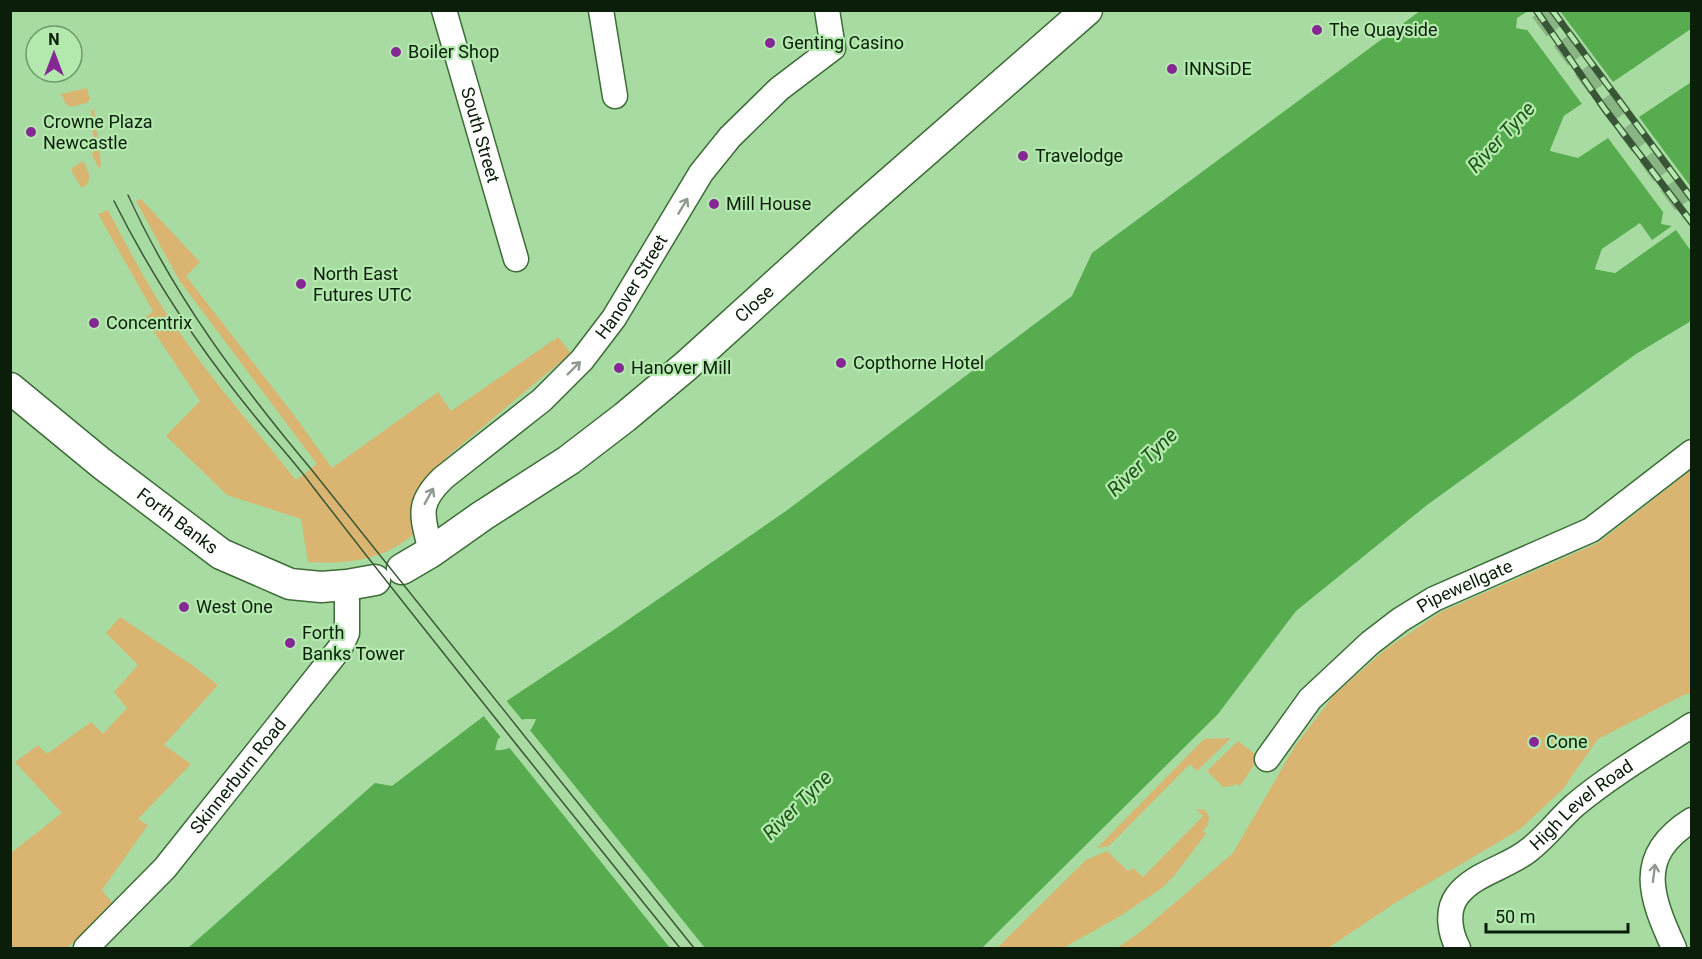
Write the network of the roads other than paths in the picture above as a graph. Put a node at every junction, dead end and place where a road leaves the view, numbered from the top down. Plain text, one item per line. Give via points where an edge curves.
1 (444, 10) edge
2 (601, 10) edge
3 (827, 10) edge
4 (1087, 10) edge
5 (615, 96) dead end
6 (516, 259) dead end
7 (10, 388) edge
8 (1692, 452) edge
9 (431, 552) junction
10 (375, 578) junction
11 (1692, 725) edge
12 (1267, 759) dead end
13 (1692, 819) edge
14 (86, 948) edge
15 (1458, 948) edge
16 (1674, 948) edge

1 - 6 street, South Street
2 - 5 street
9 -> 3 street, Hanover Street via 423,518 424,501 430,490 542,400 582,360 615,318 701,173 730,136 779,89 833,48
4 - 9 main road, Close via 626,417
7 - 10 main road, Forth Banks via 100,463 221,554 290,584 321,586
8 - 12 street, Pipewellgate via 1591,530 1434,599 1400,620 1310,699
9 - 10 main road, Close
10 - 14 street, Skinnerburn Road via 340,648 165,867
11 - 15 street, High Level Road via 1574,806 1521,855 1470,882 1450,912
16 -> 13 street via 1655,904 1654,867 1670,834

